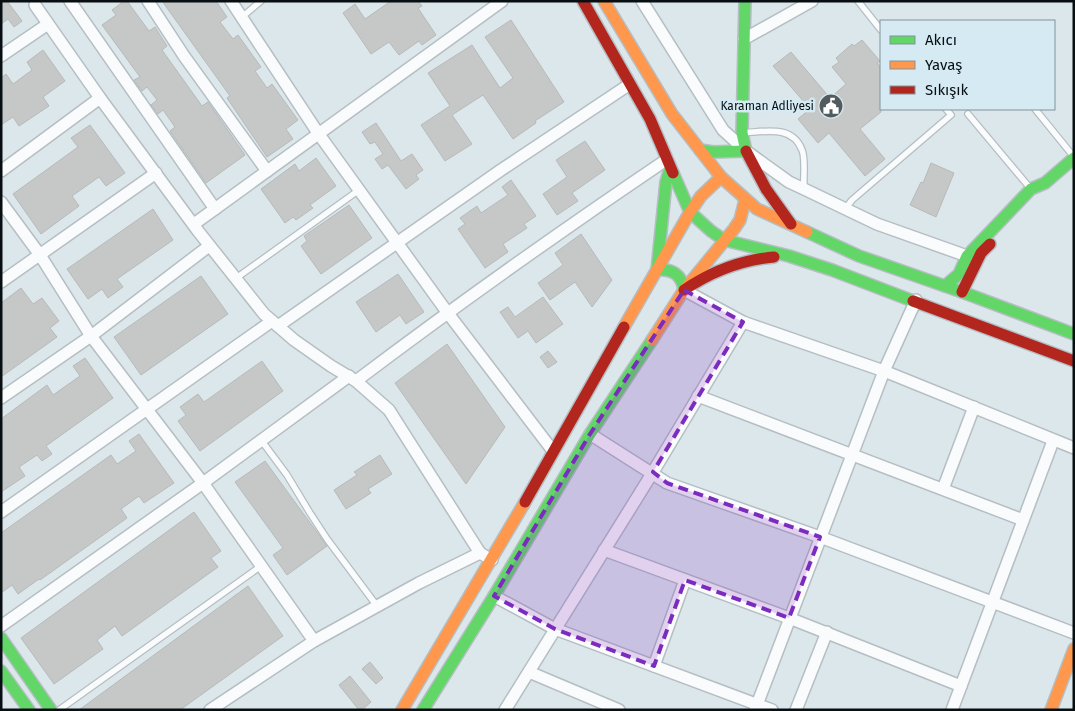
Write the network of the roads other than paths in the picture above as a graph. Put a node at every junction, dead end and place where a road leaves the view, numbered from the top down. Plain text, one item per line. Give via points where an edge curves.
1 (70, 1) edge
2 (148, 1) edge
3 (231, 1) edge
4 (261, 1) edge
5 (502, 1) edge
6 (583, 1) edge
7 (604, 1) edge
8 (642, 1) edge
9 (745, 1) edge
10 (812, 1) edge
11 (858, 1) edge
12 (33, 2) edge
13 (242, 17) junction
14 (48, 24) junction
15 (880, 29) edge
16 (744, 39) junction
17 (1, 56) edge
18 (630, 84) junction
19 (100, 98) junction
20 (947, 110) edge
21 (1036, 110) edge
22 (968, 114) dead end
23 (742, 132) junction
24 (318, 133) junction
25 (700, 150) junction
26 (746, 151) junction
27 (1074, 157) edge
28 (668, 164) junction
29 (1061, 169) junction
30 (1, 171) edge
31 (267, 171) junction
32 (727, 171) junction
33 (156, 174) junction
34 (1074, 174) edge
35 (1045, 183) junction
36 (1032, 189) junction
37 (359, 190) junction
38 (804, 190) junction
39 (745, 200) junction
40 (1, 202) edge
41 (215, 209) junction
42 (845, 209) junction
43 (690, 212) junction
44 (194, 224) junction
45 (793, 226) junction
46 (724, 240) junction
47 (398, 242) junction
48 (209, 246) junction
49 (40, 255) junction
50 (790, 256) junction
51 (967, 256) junction
52 (657, 270) junction
53 (235, 279) junction
54 (1, 282) edge
55 (945, 286) junction
56 (684, 290) junction
57 (962, 292) junction
58 (916, 300) junction
59 (447, 312) junction
60 (743, 322) junction
61 (275, 324) junction
62 (1074, 334) edge
63 (91, 336) junction
64 (1074, 361) edge
65 (884, 371) junction
66 (353, 379) junction
67 (698, 396) junction
68 (1, 398) edge
69 (974, 407) junction
70 (147, 408) junction
71 (590, 434) junction
72 (261, 440) junction
73 (1053, 441) junction
74 (1074, 448) edge
75 (554, 451) junction
76 (852, 454) junction
77 (653, 472) junction
78 (203, 483) junction
79 (943, 489) junction
80 (1, 512) edge
81 (1023, 520) junction
82 (820, 537) junction
83 (604, 550) junction
84 (480, 553) junction
85 (492, 560) junction
86 (261, 566) junction
87 (685, 580) junction
88 (494, 596) junction
89 (992, 603) junction
90 (377, 606) junction
91 (790, 618) junction
92 (1, 626) edge
93 (555, 629) junction
94 (826, 632) junction
95 (1074, 633) edge
96 (1, 638) edge
97 (314, 641) junction
98 (1074, 649) edge
99 (654, 666) junction
100 (1, 671) edge
101 (528, 672) junction
102 (961, 686) junction
103 (756, 707) edge
104 (30, 710) edge
105 (51, 710) edge
106 (59, 710) edge
107 (210, 710) edge
108 (402, 710) edge
109 (423, 710) edge
110 (505, 710) edge
111 (619, 710) edge
112 (772, 710) edge
113 (796, 710) edge
114 (952, 710) edge
115 (1051, 710) edge

1 - 41 street
2 - 31 street
3 - 13 street
4 - 13 lane
5 - 24 street
6 - 18 main road
7 - 25 main road via 672,114
8 - 26 street via 723,130
9 - 16 main road
10 - 16 street
11 - 15 lane
12 - 14 street
13 - 24 street
14 - 17 street
14 - 19 street
16 - 23 main road
18 - 28 main road via 650,119
18 - 47 street
19 - 30 street
19 - 33 street
20 - 42 lane via 951,115
21 - 27 lane
22 - 36 lane
23 - 26 main road
23 - 38 lane via 782,131 793,137 802,150
24 - 31 street
24 - 37 street
25 - 26 main road
25 - 32 main road
26 - 32 main road
26 - 38 street
26 - 39 main road
26 - 45 main road via 770,195
27 - 29 main road
28 - 43 main road
28 - 52 main road
28 - 59 street via 563,229
29 - 34 street
29 - 35 main road
31 - 41 street
32 - 39 main road
32 - 43 main road via 701,196
33 - 44 street
33 - 49 street
35 - 36 main road
35 - 57 main road via 981,253
36 - 51 main road
37 - 47 street
37 - 53 lane
38 - 42 street
39 - 45 main road
39 - 46 main road via 740,220
40 - 49 street
41 - 44 street
42 - 51 street
43 - 46 main road
43 - 52 main road
44 - 48 street
45 - 55 main road via 859,256
46 - 50 main road
46 - 56 main road
47 - 59 street
47 - 61 street
48 - 53 street
48 - 63 street
49 - 54 street
49 - 63 street
50 - 56 main road via 734,263
50 - 58 main road
51 - 55 main road via 959,274
52 - 56 main road via 666,268 677,274
52 - 75 main road
53 - 61 street
55 - 57 main road
56 - 60 street
56 - 71 main road
57 - 62 main road
58 - 64 main road
58 - 65 street
59 - 66 street
59 - 75 street
60 - 65 street
60 - 67 street
61 - 66 street
61 - 70 street
63 - 68 street
63 - 70 street
65 - 69 street
65 - 76 street
66 - 72 street
66 - 84 street via 390,410
67 - 76 street
67 - 77 street
69 - 73 street
69 - 79 street
70 - 78 street
70 - 80 street
71 - 77 street
71 - 88 main road
72 - 78 street
72 - 90 lane via 327,539
73 - 74 street
73 - 81 street
75 - 85 main road
76 - 79 street
76 - 82 street
77 - 82 street via 667,483
77 - 83 street
78 - 86 street
78 - 92 street
79 - 81 street
81 - 89 street
82 - 89 street
82 - 91 street
83 - 87 street
83 - 93 street
84 - 85 street
84 - 90 street
85 - 108 main road
86 - 97 street
86 - 106 lane
87 - 91 street
87 - 99 street
88 - 93 street
88 - 109 main road
89 - 95 street
89 - 102 street
90 - 97 street
91 - 94 street
91 - 103 street
93 - 99 street
93 - 101 street
94 - 102 street
94 - 113 street
96 - 105 main road
97 - 107 street
98 - 115 main road
99 - 103 street
100 - 104 main road
101 - 110 street
101 - 111 street
102 - 114 street
103 - 112 street

